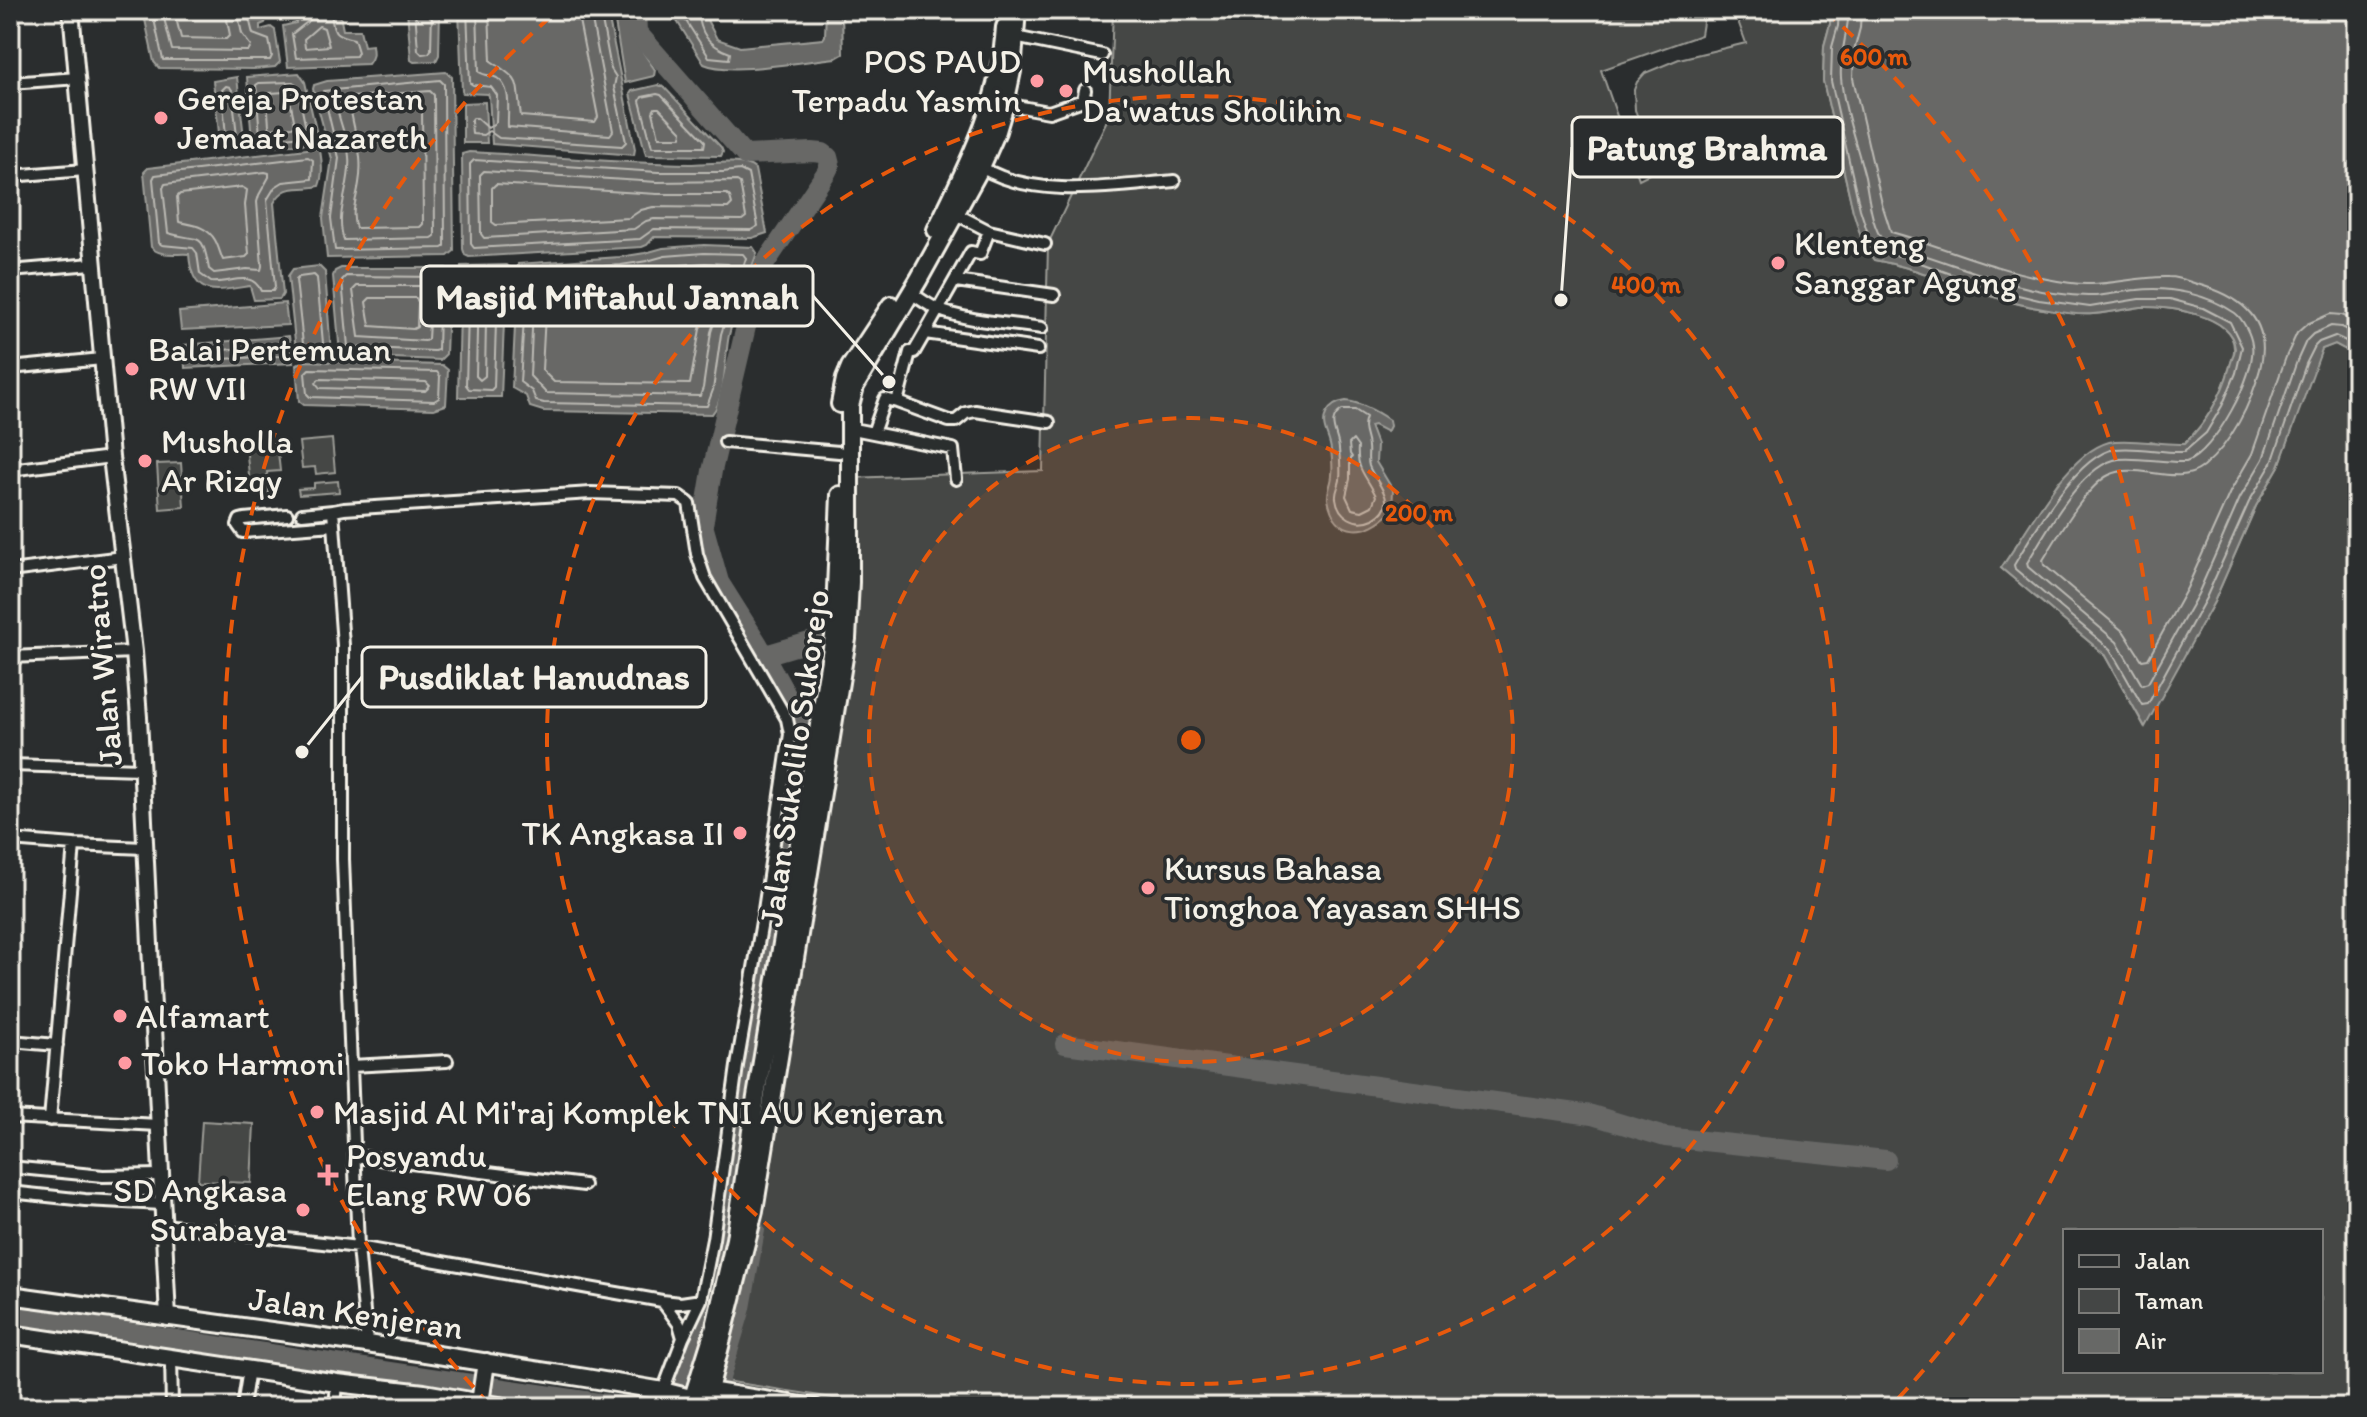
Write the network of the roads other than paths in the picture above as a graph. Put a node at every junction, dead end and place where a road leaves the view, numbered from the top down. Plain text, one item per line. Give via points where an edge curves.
1 (71, 10) edge
2 (1006, 10) edge
3 (1017, 10) edge
4 (1017, 38) junction
5 (1102, 55) dead end
6 (78, 78) junction
7 (10, 83) edge
8 (1085, 90) dead end
9 (1006, 104) junction
10 (984, 162) junction
11 (85, 170) junction
12 (10, 176) edge
13 (1174, 181) dead end
14 (957, 215) junction
15 (989, 231) junction
16 (1045, 244) dead end
17 (92, 264) junction
18 (10, 271) edge
19 (956, 281) junction
20 (1054, 295) dead end
21 (915, 296) junction
22 (939, 310) junction
23 (1042, 328) dead end
24 (925, 333) junction
25 (1038, 349) dead end
26 (102, 359) junction
27 (10, 368) edge
28 (897, 402) junction
29 (845, 406) junction
30 (1049, 422) dead end
31 (853, 429) junction
32 (873, 433) junction
33 (725, 442) dead end
34 (839, 452) junction
35 (111, 457) junction
36 (10, 470) edge
37 (956, 479) dead end
38 (333, 511) junction
39 (302, 514) dead end
40 (287, 515) dead end
41 (334, 525) junction
42 (123, 557) junction
43 (10, 571) edge
44 (841, 638) junction
45 (134, 652) junction
46 (10, 657) edge
47 (10, 765) edge
48 (141, 769) junction
49 (10, 840) edge
50 (74, 845) junction
51 (144, 848) junction
52 (10, 1041) edge
53 (57, 1045) junction
54 (447, 1061) dead end
55 (351, 1066) junction
56 (10, 1117) edge
57 (50, 1120) junction
58 (158, 1125) junction
59 (355, 1156) junction
60 (10, 1167) edge
61 (161, 1175) junction
62 (584, 1185) dead end
63 (10, 1192) edge
64 (163, 1204) junction
65 (164, 1225) junction
66 (358, 1247) junction
67 (10, 1295) edge
68 (701, 1300) junction
69 (662, 1301) junction
70 (168, 1318) junction
71 (10, 1334) edge
72 (683, 1338) junction
73 (367, 1344) junction
74 (171, 1356) junction
75 (485, 1363) junction
76 (249, 1369) junction
77 (337, 1383) junction
78 (663, 1391) junction
79 (699, 1397) edge
80 (424, 1400) edge
81 (480, 1402) junction
82 (172, 1407) edge
83 (243, 1407) edge
84 (335, 1407) edge
85 (505, 1407) edge
86 (739, 1407) edge
87 (815, 1407) edge

1 - 6 main road, Jalan Wiratno
2 - 4 main road, Jalan Sukolilo Sukorejo
3 - 4 main road, Jalan Sukolilo Sukorejo
4 - 5 street
4 - 9 main road, Jalan Sukolilo Sukorejo
6 - 7 street
6 - 11 main road, Jalan Wiratno
8 - 9 street via 1083,100 1049,112
9 - 10 main road, Jalan Sukolilo Sukorejo
10 - 13 street via 1023,184 1090,188
10 - 14 main road, Jalan Sukolilo Sukorejo
11 - 12 street
11 - 17 main road, Jalan Wiratno
14 - 15 street
14 - 21 main road, Jalan Sukolilo Sukorejo
14 - 29 main road, Jalan Sukolilo Sukorejo via 919,260 850,367
15 - 16 street
15 - 19 street via 980,254 971,252
17 - 18 street
17 - 26 main road, Jalan Wiratno
19 - 20 street
19 - 22 street
21 - 22 street
21 - 29 main road, Jalan Sukolilo Sukorejo
22 - 23 street
22 - 24 street
24 - 25 street
24 - 28 street via 910,352
26 - 27 street
26 - 35 main road, Jalan Wiratno
28 - 30 street via 949,421 975,411
28 - 32 street via 885,399
29 - 31 main road, Jalan Sukolilo Sukorejo
29 - 34 main road, Jalan Sukolilo Sukorejo
31 - 32 street
31 - 44 main road, Jalan Sukolilo Sukorejo
32 - 37 street via 953,449
33 - 34 street
34 - 44 main road, Jalan Sukolilo Sukorejo
35 - 36 street
35 - 42 main road, Jalan Wiratno
38 - 39 street
38 - 41 street
38 - 68 street via 591,493 667,494 689,503 705,578 787,719 790,734
40 - 41 street via 240,520 238,528 243,532
41 - 55 street via 343,645 343,859
42 - 43 street
42 - 45 main road, Jalan Wiratno
44 - 79 main road, Jalan Sukolilo Sukorejo via 764,1098 754,1211
45 - 46 street
45 - 48 main road, Jalan Wiratno
47 - 48 street
48 - 51 main road, Jalan Wiratno
49 - 50 street
50 - 51 street
50 - 53 street
51 - 58 main road, Jalan Wiratno
52 - 53 street
53 - 57 street
54 - 55 street
55 - 59 street
56 - 57 street
57 - 58 street
58 - 61 main road, Jalan Wiratno
59 - 62 street
59 - 66 street
60 - 61 street via 103,1176
61 - 64 main road, Jalan Wiratno
63 - 64 street
64 - 65 main road, Jalan Wiratno
65 - 66 street
65 - 70 main road, Jalan Wiratno
66 - 69 street
66 - 73 street
67 - 70 main road, Jalan Kenjeran
68 - 69 street
68 - 72 street
69 - 72 street
70 - 73 main road, Jalan Kenjeran
71 - 74 main road, Jalan Kenjeran
72 - 78 street
73 - 75 main road, Jalan Kenjeran
74 - 76 main road, Jalan Kenjeran
74 - 82 street
75 - 78 main road, Jalan Kenjeran
75 - 81 main road
76 - 77 main road, Jalan Kenjeran
76 - 83 street
77 - 80 main road, Jalan Kenjeran
77 - 84 street
78 - 79 main road, Jalan Kenjeran
79 - 86 main road
79 - 87 main road
80 - 81 main road, Jalan Kenjeran
81 - 85 main road, Jalan Kenjeran

